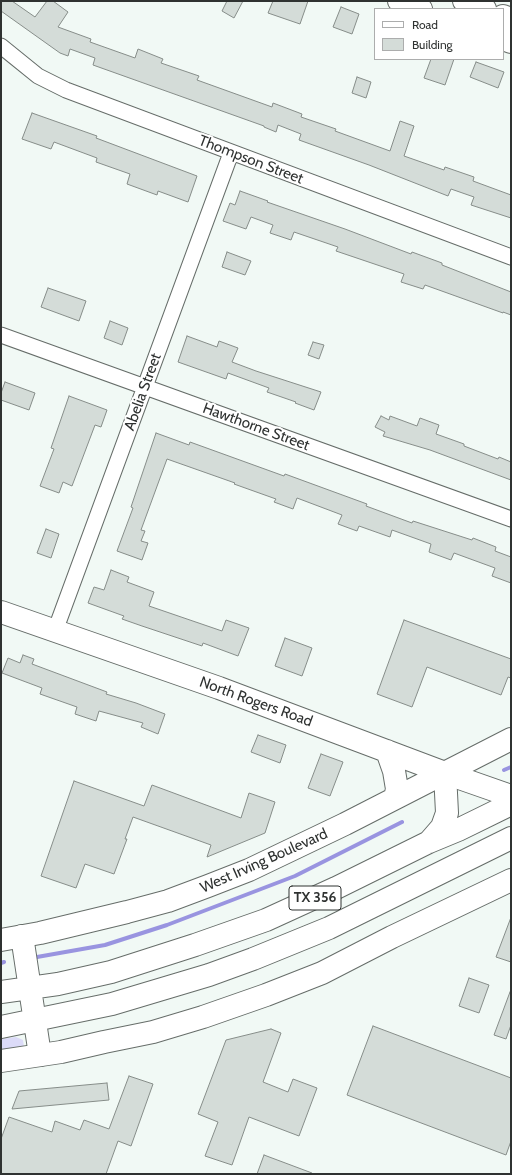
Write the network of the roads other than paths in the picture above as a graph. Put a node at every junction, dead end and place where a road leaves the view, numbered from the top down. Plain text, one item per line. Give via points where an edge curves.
1 (399, 1) edge
2 (464, 1) edge
3 (418, 8) edge
4 (482, 8) edge
5 (1, 46) edge
6 (231, 153) junction
7 (511, 257) edge
8 (1, 335) edge
9 (145, 387) junction
10 (511, 519) edge
11 (1, 612) edge
12 (55, 631) junction
13 (511, 739) edge
14 (387, 751) junction
15 (445, 773) junction
16 (511, 796) edge
17 (395, 798) junction
18 (511, 804) edge
19 (511, 838) edge
20 (429, 842) junction
21 (511, 880) edge
22 (11, 938) edge
23 (30, 988) junction
24 (1, 992) edge
25 (34, 1020) junction
26 (1, 1027) edge
27 (40, 1055) junction
28 (1, 1061) edge

1 - 3 street
2 - 4 street
5 - 6 street, Thompson Street via 30,71 51,84
6 - 7 street, Thompson Street
6 - 9 street, Abelia Street
8 - 9 street, Hawthorne Street
9 - 10 street, Hawthorne Street
9 - 12 street, Abelia Street
11 - 12 street, North Rogers Road
12 - 14 street, North Rogers Road
13 - 15 street, West Irving Boulevard
14 - 15 street, North Rogers Road
14 - 17 street via 397,789
15 - 16 street, North Rogers Road
15 - 17 street, West Irving Boulevard
15 - 20 street via 447,813 442,827
17 - 22 street, West Irving Boulevard via 250,870 168,901
18 - 20 street, TX 356
19 - 25 street, TX 356 via 329,928 253,959 112,1004
20 - 23 street, TX 356 via 258,923 111,972
21 - 27 street via 322,973 266,995 153,1032
22 - 23 street
23 - 24 street, TX 356
23 - 25 street
25 - 26 street, TX 356
25 - 27 street
27 - 28 street

